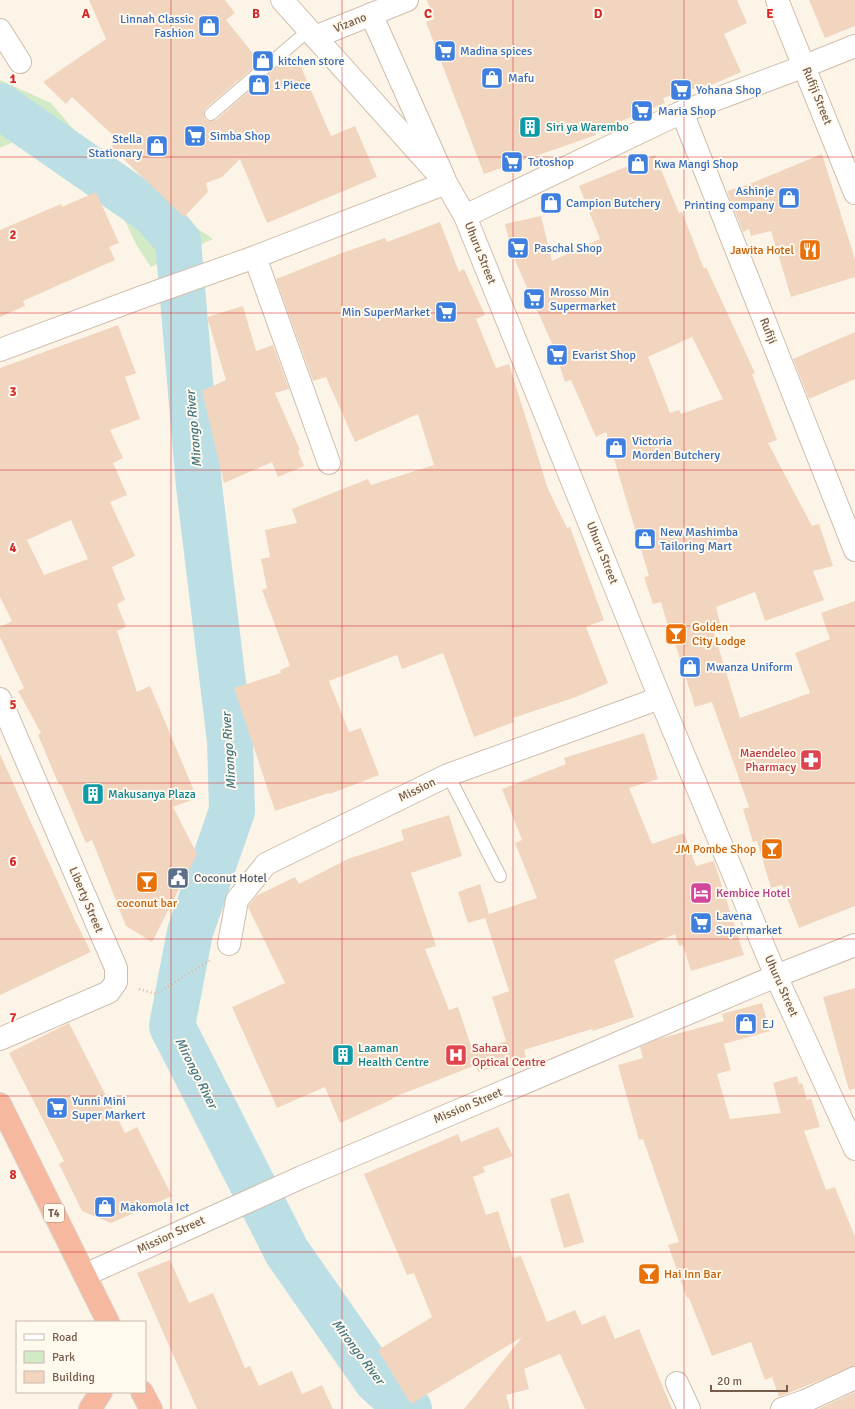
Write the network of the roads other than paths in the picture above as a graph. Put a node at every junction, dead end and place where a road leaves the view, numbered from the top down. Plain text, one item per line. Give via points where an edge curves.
1 (282, 0) edge
2 (407, 0) edge
3 (778, 0) edge
4 (371, 14) junction
5 (0, 30) edge
6 (312, 33) junction
7 (855, 46) edge
8 (20, 62) dead end
9 (805, 66) junction
10 (682, 112) junction
11 (211, 114) dead end
12 (446, 183) junction
13 (855, 193) edge
14 (465, 216) junction
15 (255, 257) junction
16 (0, 350) edge
17 (329, 463) dead end
18 (855, 550) edge
19 (660, 698) junction
20 (0, 699) edge
21 (448, 774) junction
22 (500, 876) dead end
23 (228, 944) dead end
24 (855, 945) edge
25 (776, 976) junction
26 (0, 1039) edge
27 (0, 1104) edge
28 (855, 1149) edge
29 (85, 1275) junction
30 (108, 1321) edge
31 (855, 1378) edge
32 (677, 1383) dead end
33 (100, 1393) edge
34 (143, 1393) edge
35 (90, 1409) edge
36 (151, 1409) edge
37 (689, 1409) edge
38 (782, 1409) edge

1 - 6 street, Uhuru Street
2 - 4 street, Vizano
3 - 9 street, Rufiji Street
4 - 6 street, Vizano
4 - 12 street
5 - 8 street
6 - 11 lane
6 - 12 street, Uhuru Street
7 - 9 street
9 - 10 street
9 - 13 street, Rufiji Street
10 - 14 street
10 - 18 street, Rufiji
12 - 14 street, Uhuru Street
12 - 15 street
14 - 19 street, Uhuru Street
15 - 16 street
15 - 17 street
19 - 21 street, Mission
19 - 25 street, Uhuru Street
20 - 26 street, Liberty Street via 116,968 116,982 109,992
21 - 22 lane
21 - 23 street, Mission via 266,864 237,900
24 - 25 street, Mission Street
25 - 28 street, Uhuru Street
25 - 29 street, Mission Street via 216,1214
27 - 29 highway, T4
29 - 30 highway, T4
31 - 38 street
32 - 37 street
33 - 35 highway
34 - 36 highway

